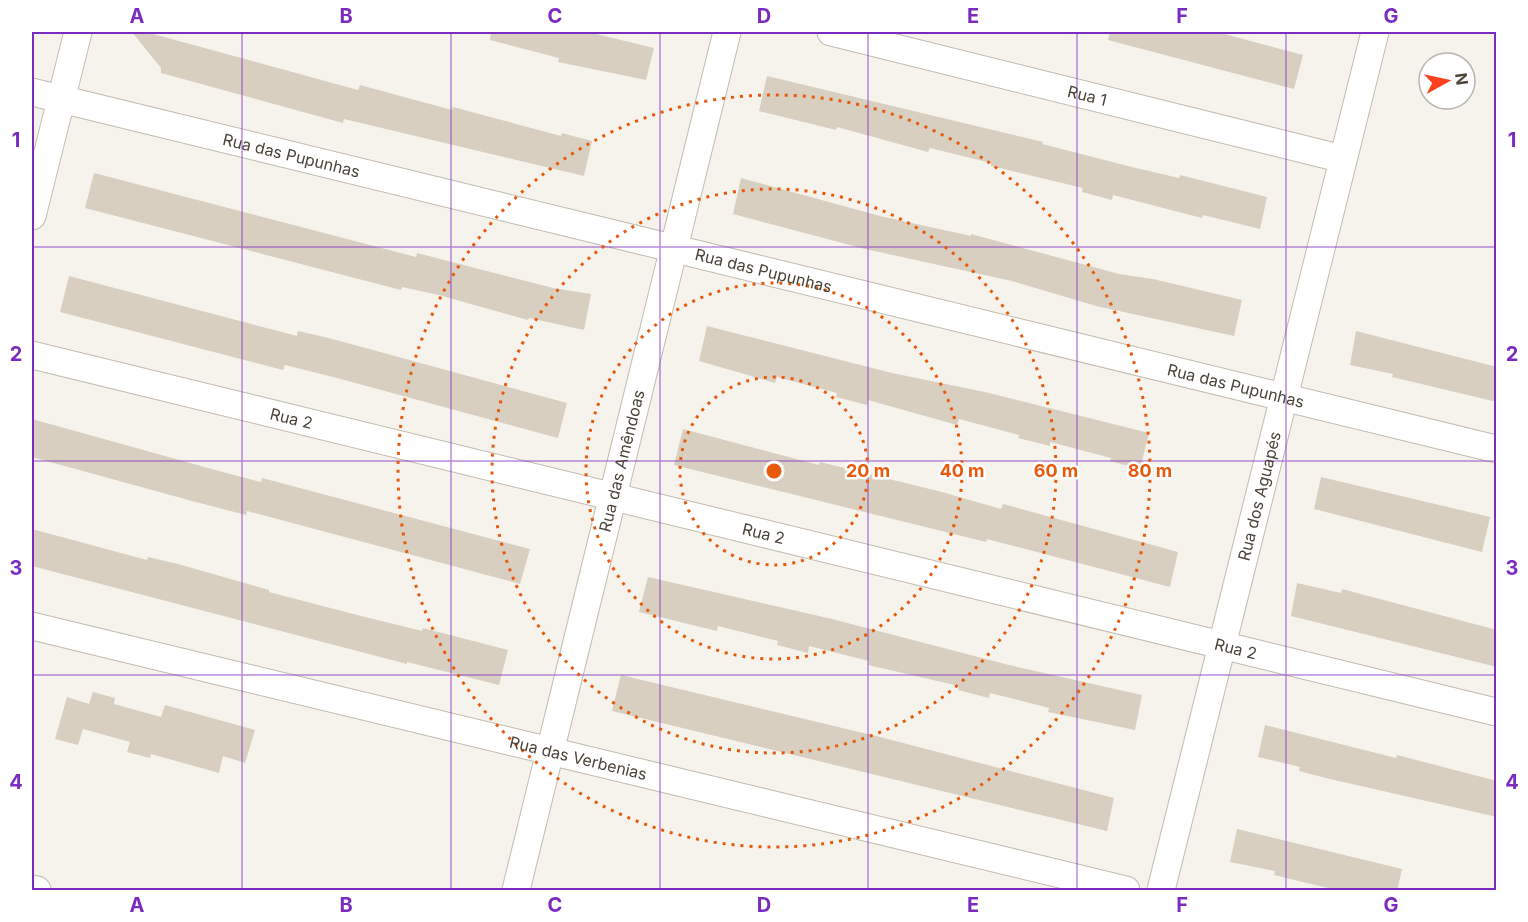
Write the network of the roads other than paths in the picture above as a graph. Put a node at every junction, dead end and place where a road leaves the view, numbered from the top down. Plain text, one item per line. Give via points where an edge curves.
1 (78, 32) edge
2 (727, 32) edge
3 (831, 32) edge
4 (1375, 32) edge
5 (32, 92) edge
6 (60, 99) junction
7 (1343, 159) junction
8 (32, 216) edge
9 (674, 248) junction
10 (32, 355) edge
11 (1284, 397) junction
12 (1497, 449) edge
13 (613, 497) junction
14 (32, 626) edge
15 (1221, 645) junction
16 (1497, 712) edge
17 (551, 751) junction
18 (32, 889) edge
19 (37, 891) edge
20 (516, 891) edge
21 (1126, 891) edge
22 (1161, 891) edge

1 - 6 street
2 - 9 street, Rua das Amêndoas
3 - 7 street, Rua 1
4 - 7 street, Rua dos Aguapés
5 - 6 street, Rua das Pupunhas
6 - 8 street
6 - 9 street, Rua das Pupunhas
7 - 11 street, Rua dos Aguapés
9 - 11 street, Rua das Pupunhas
9 - 13 street, Rua das Amêndoas
10 - 13 street, Rua 2
11 - 12 street, Rua das Pupunhas
11 - 15 street, Rua dos Aguapés
13 - 15 street, Rua 2
13 - 17 street, Rua das Amêndoas
14 - 17 street, Rua das Verbenias
15 - 16 street, Rua 2
15 - 22 street, Rua dos Aguapés
17 - 20 street, Rua das Amêndoas
17 - 21 street, Rua das Verbenias
18 - 19 street

